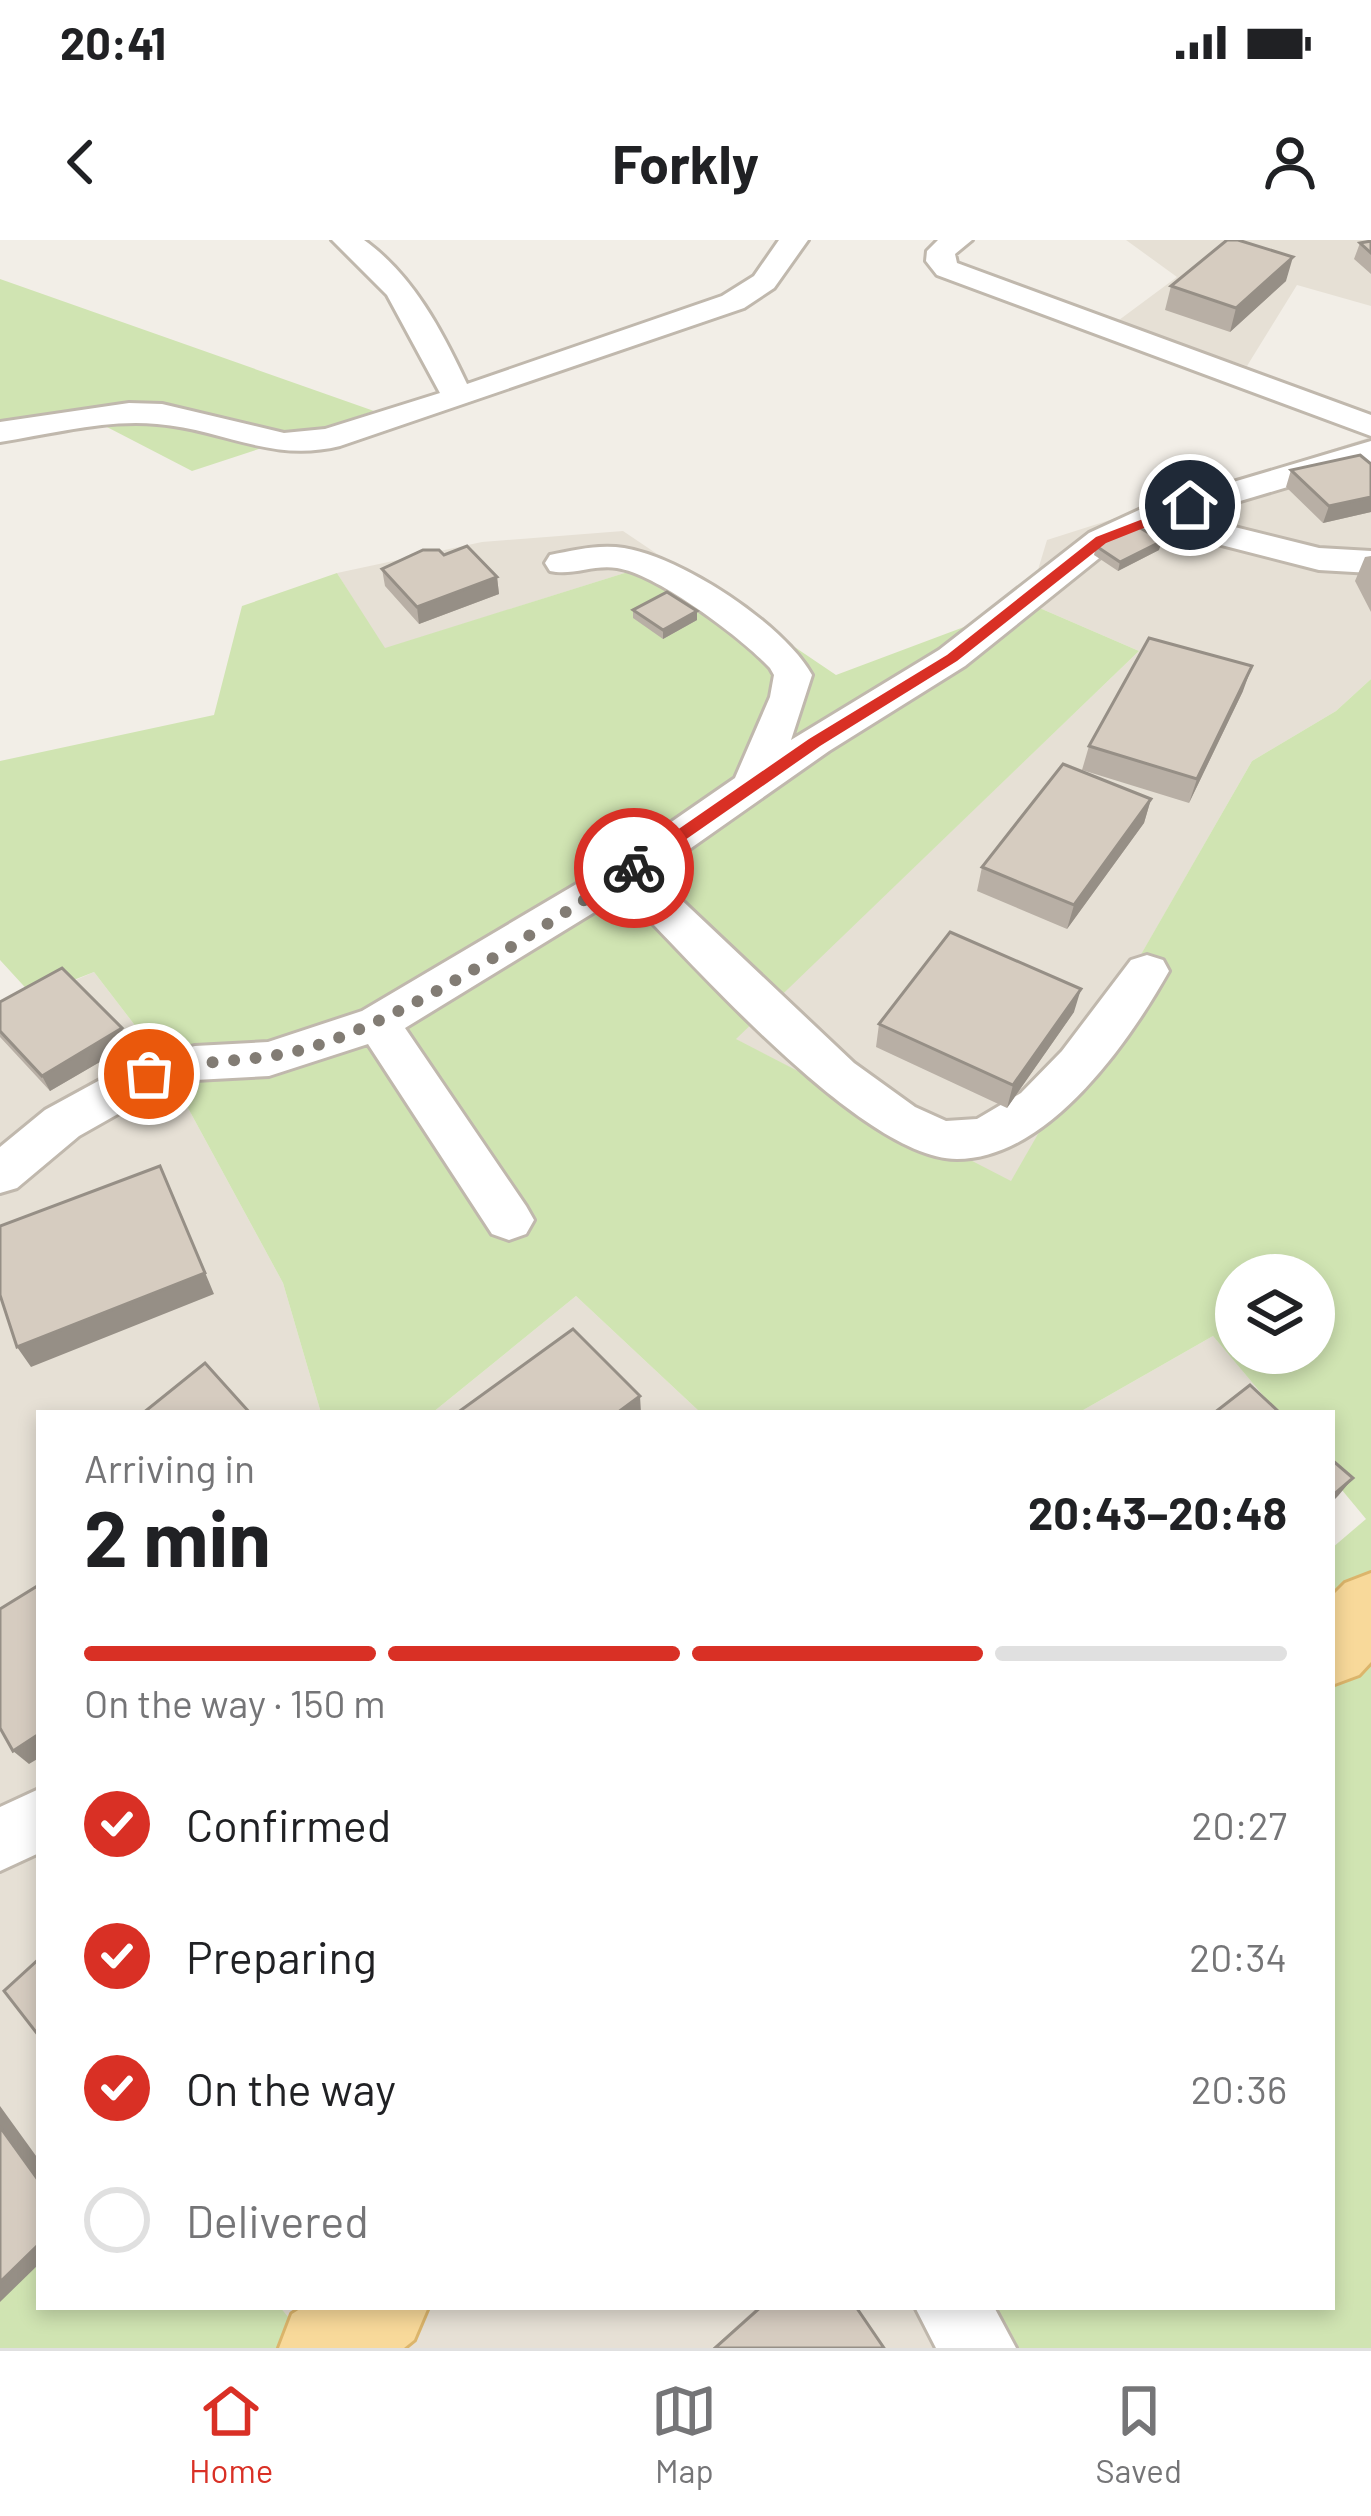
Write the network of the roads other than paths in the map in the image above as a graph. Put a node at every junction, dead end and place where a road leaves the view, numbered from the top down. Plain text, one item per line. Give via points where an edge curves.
1 (346, 240) edge
2 (794, 240) edge
3 (958, 240) edge
4 (457, 395) junction
5 (1371, 426) edge
6 (0, 432) edge
7 (1371, 451) edge
8 (1151, 517) junction
9 (1371, 562) edge
10 (563, 563) dead end
11 (752, 788) junction
12 (627, 873) junction
13 (1147, 971) dead end
14 (378, 1023) junction
15 (0, 1174) edge
16 (509, 1220) dead end
17 (1371, 1608) edge
18 (1335, 1646) edge
19 (36, 1822) edge
20 (0, 1840) edge
21 (954, 2310) edge
22 (979, 2348) edge

1 - 4 street via 372,256 423,325
2 - 4 street via 764,282 733,302
3 - 5 street via 941,251 947,268
4 - 6 street via 328,439 284,443 162,414
7 - 8 street
8 - 9 street via 1318,559
8 - 11 street via 1101,540 952,658
10 - 11 street via 637,562 784,657 793,675 790,698
11 - 12 street
12 - 13 street via 879,1107 923,1133 959,1142 1030,1111
12 - 14 street
14 - 15 street via 269,1059 149,1074 62,1124
14 - 16 street
17 - 18 main road
19 - 20 street
21 - 22 street

